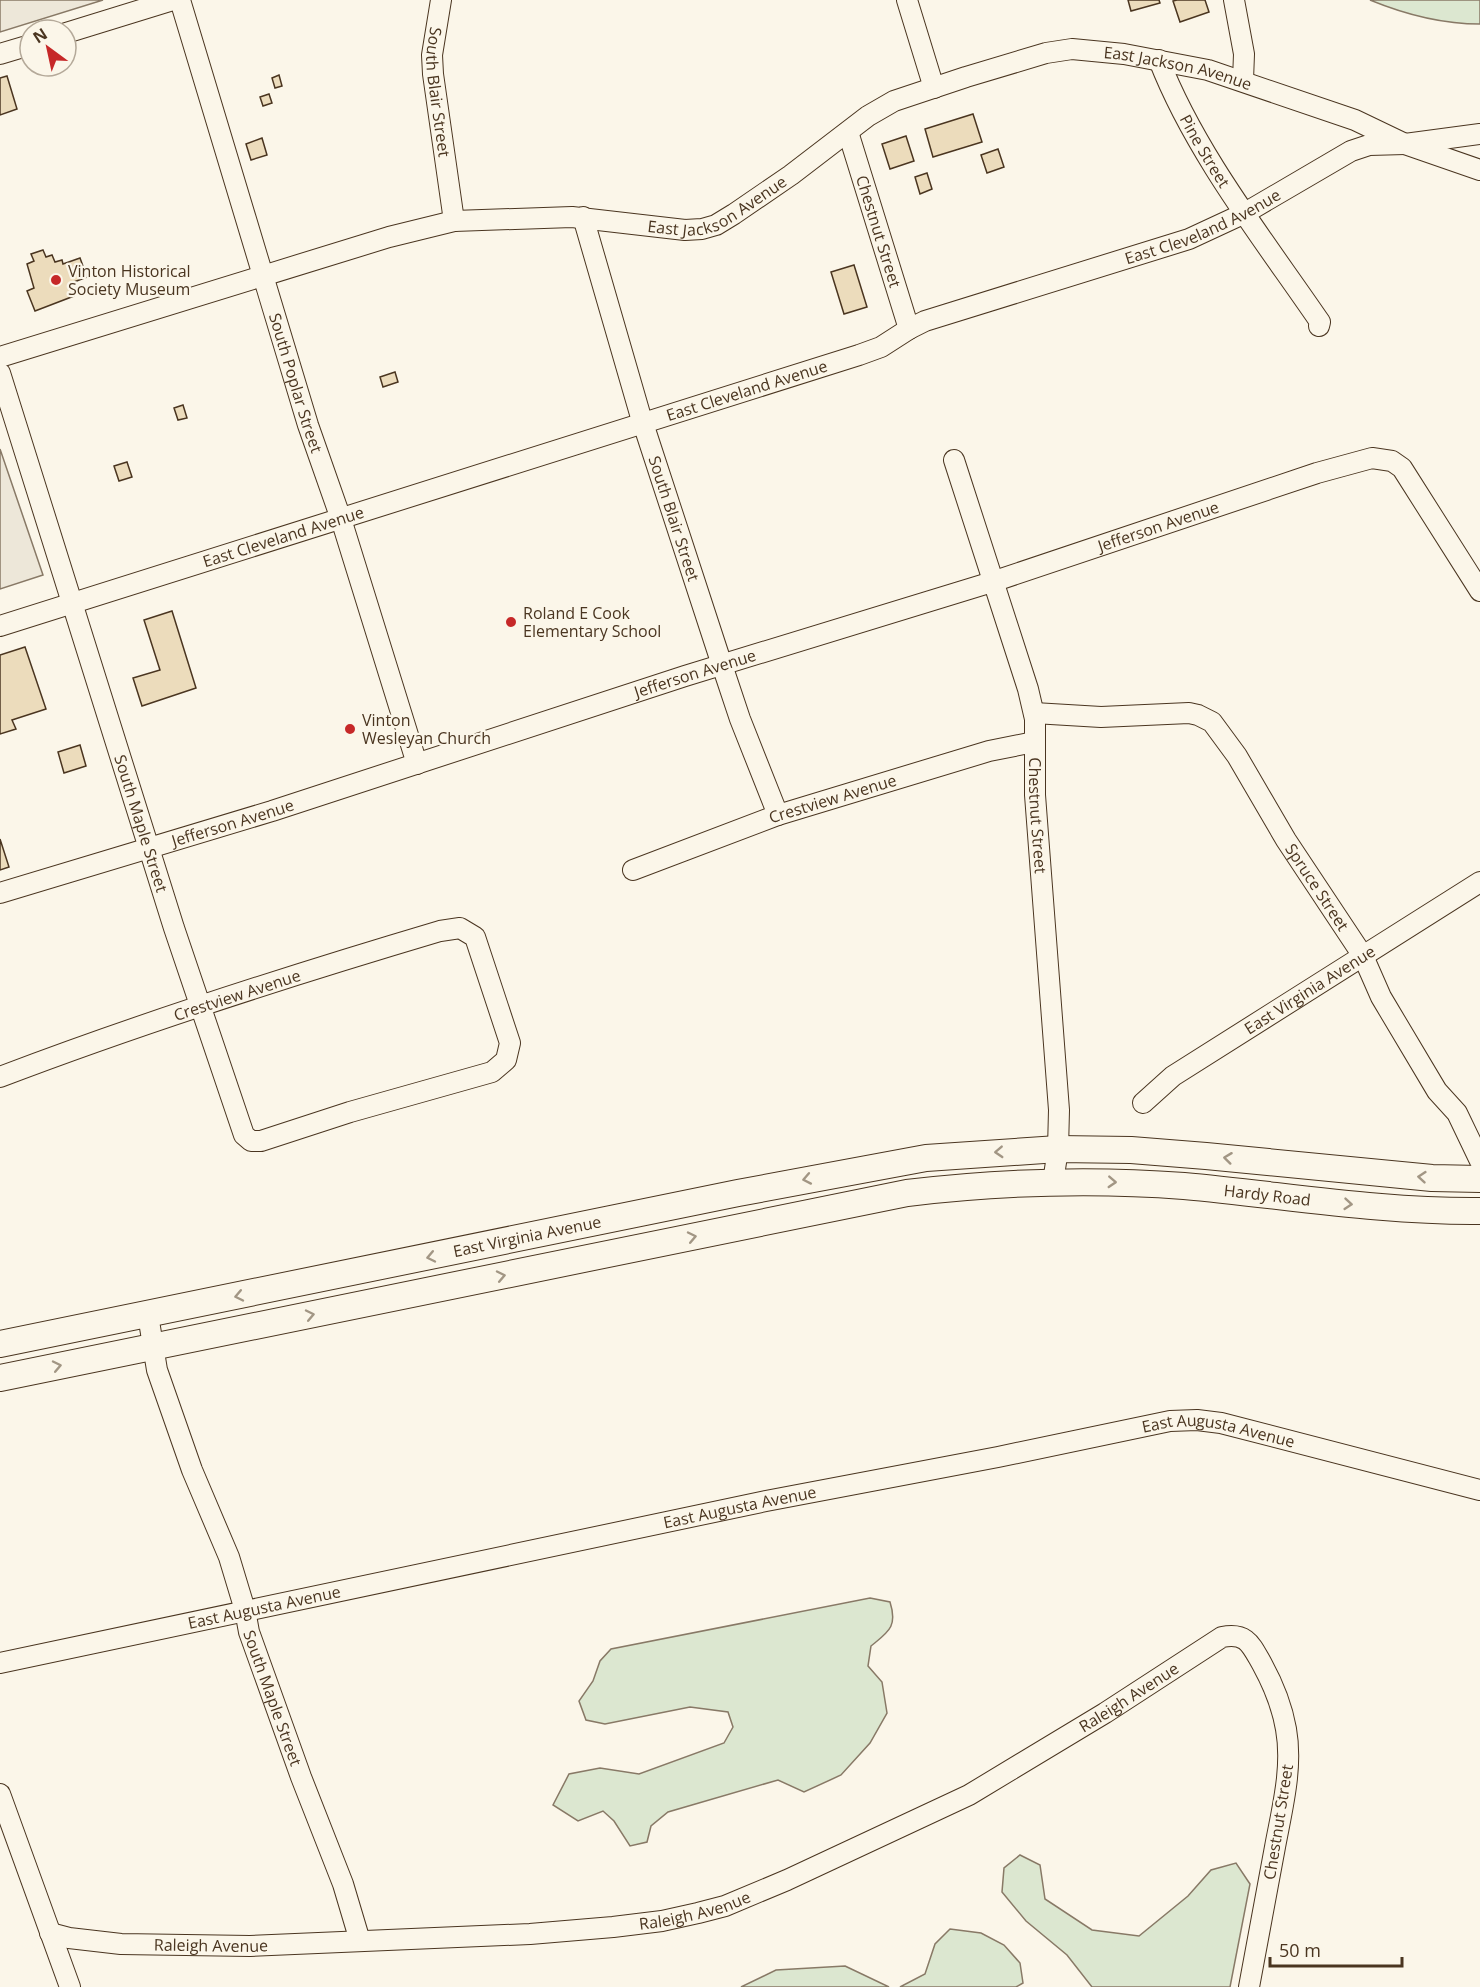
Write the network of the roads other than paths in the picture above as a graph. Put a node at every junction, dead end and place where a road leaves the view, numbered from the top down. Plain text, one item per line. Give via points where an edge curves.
1 (173, 0) edge
2 (180, 0) edge
3 (441, 0) edge
4 (907, 0) edge
5 (1234, 0) edge
6 (78, 29) edge
7 (18, 49) edge
8 (0, 54) edge
9 (1159, 60) junction
10 (1243, 80) junction
11 (933, 88) junction
12 (848, 132) junction
13 (1480, 134) edge
14 (1405, 144) junction
15 (1480, 170) edge
16 (1245, 213) junction
17 (583, 217) junction
18 (454, 221) junction
19 (262, 276) junction
20 (1319, 326) dead end
21 (909, 329) junction
22 (0, 357) edge
23 (0, 373) edge
24 (644, 423) junction
25 (954, 460) dead end
26 (341, 519) junction
27 (992, 582) junction
28 (1480, 591) edge
29 (72, 603) junction
30 (0, 626) edge
31 (722, 665) junction
32 (1034, 713) junction
33 (1035, 742) junction
34 (417, 764) junction
35 (778, 815) junction
36 (150, 848) junction
37 (633, 870) dead end
38 (1480, 882) edge
39 (0, 893) edge
40 (1363, 956) junction
41 (200, 1006) junction
42 (0, 1077) edge
43 (381, 1103) joint
44 (1143, 1103) dead end
45 (1058, 1149) junction
46 (1480, 1161) edge
47 (1480, 1179) edge
48 (1053, 1182) junction
49 (1480, 1211) edge
50 (148, 1315) junction
51 (0, 1344) edge
52 (153, 1347) junction
53 (0, 1378) edge
54 (1480, 1490) edge
55 (245, 1610) junction
56 (1260, 1661) joint
57 (0, 1663) edge
58 (0, 1794) edge
59 (50, 1934) junction
60 (360, 1941) junction
61 (70, 1987) edge
62 (1249, 1987) edge

1 - 6 street
2 - 19 street, South Poplar Street
3 - 18 street, South Blair Street via 432,64
4 - 11 street
5 - 10 street via 1244,54
7 - 8 street
9 - 10 street, East Jackson Avenue
9 - 11 street, East Jackson Avenue via 1072,49 1046,53
9 - 16 street, Pine Street via 1186,119
10 - 14 street, East Jackson Avenue via 1355,120
11 - 12 street, East Jackson Avenue via 894,101
12 - 17 street, East Jackson Avenue via 716,225 685,230
12 - 21 street, Chestnut Street
13 - 14 street, East Cleveland Avenue
14 - 15 street
14 - 16 street, East Cleveland Avenue via 1369,145 1351,151
16 - 20 street, Pine Street via 1320,322
16 - 21 street, East Cleveland Avenue via 1189,239
17 - 18 street, East Jackson Avenue
17 - 24 street, South Blair Street
18 - 19 street, East Jackson Avenue
19 - 22 street, East Jackson Avenue
19 - 26 street, South Poplar Street
21 - 24 street, East Cleveland Avenue via 870,351
23 - 29 street, South Maple Street
24 - 26 street, East Cleveland Avenue
24 - 31 street, South Blair Street
25 - 27 street, Chestnut Street
26 - 29 street, East Cleveland Avenue
26 - 34 street, South Poplar Street
27 - 28 street, Jefferson Avenue via 1372,458 1392,461 1402,468
27 - 31 street, Jefferson Avenue
27 - 32 street, Chestnut Street
29 - 30 street, East Cleveland Avenue
29 - 36 street, South Maple Street
31 - 34 street, Jefferson Avenue
31 - 35 street, South Blair Street
32 - 33 street, Chestnut Street
32 - 40 street, Spruce Street via 1101,717 1189,713 1212,722 1238,756 1286,840
33 - 35 street, Crestview Avenue via 988,751
33 - 45 street, Chestnut Street via 1035,795 1057,1064
34 - 36 street, Jefferson Avenue
35 - 37 street, Crestview Avenue
36 - 39 street, Jefferson Avenue
36 - 41 street, South Maple Street
38 - 40 street, East Virginia Avenue
40 - 44 street, East Virginia Avenue via 1173,1076
40 - 46 street, Spruce Street via 1381,998 1437,1091 1457,1113
41 - 42 street, Crestview Avenue
41 - 43 street, South Maple Street via 244,1135 251,1141 261,1142
41 - 43 street, Crestview Avenue via 328,964 460,928 475,937 510,1043 506,1060 492,1072
47 -> 45 main road, Hardy Road via 1142,1151
45 - 48 street, Chestnut Street
45 -> 50 main road, East Virginia Avenue via 966,1154 872,1166
48 -> 49 main road, Hardy Road via 1183,1186 1355,1205
52 -> 48 main road, East Virginia Avenue via 906,1193
50 - 51 main road, East Virginia Avenue
50 - 52 street, South Maple Street
53 -> 52 main road, East Virginia Avenue
52 - 55 street, South Maple Street via 157,1370 192,1470 229,1557
54 - 55 street, East Augusta Avenue via 1221,1423 1170,1421
55 - 57 street, East Augusta Avenue
55 - 60 street, South Maple Street via 249,1632 343,1884
56 - 60 street, Raleigh Avenue via 1251,1644 1242,1638 1222,1637 969,1795 725,1906 662,1921 613,1927
56 - 62 street, Chestnut Street via 1280,1704 1288,1749 1286,1784
58 - 59 street
59 - 60 street, Raleigh Avenue via 121,1944 210,1947
59 - 61 street

